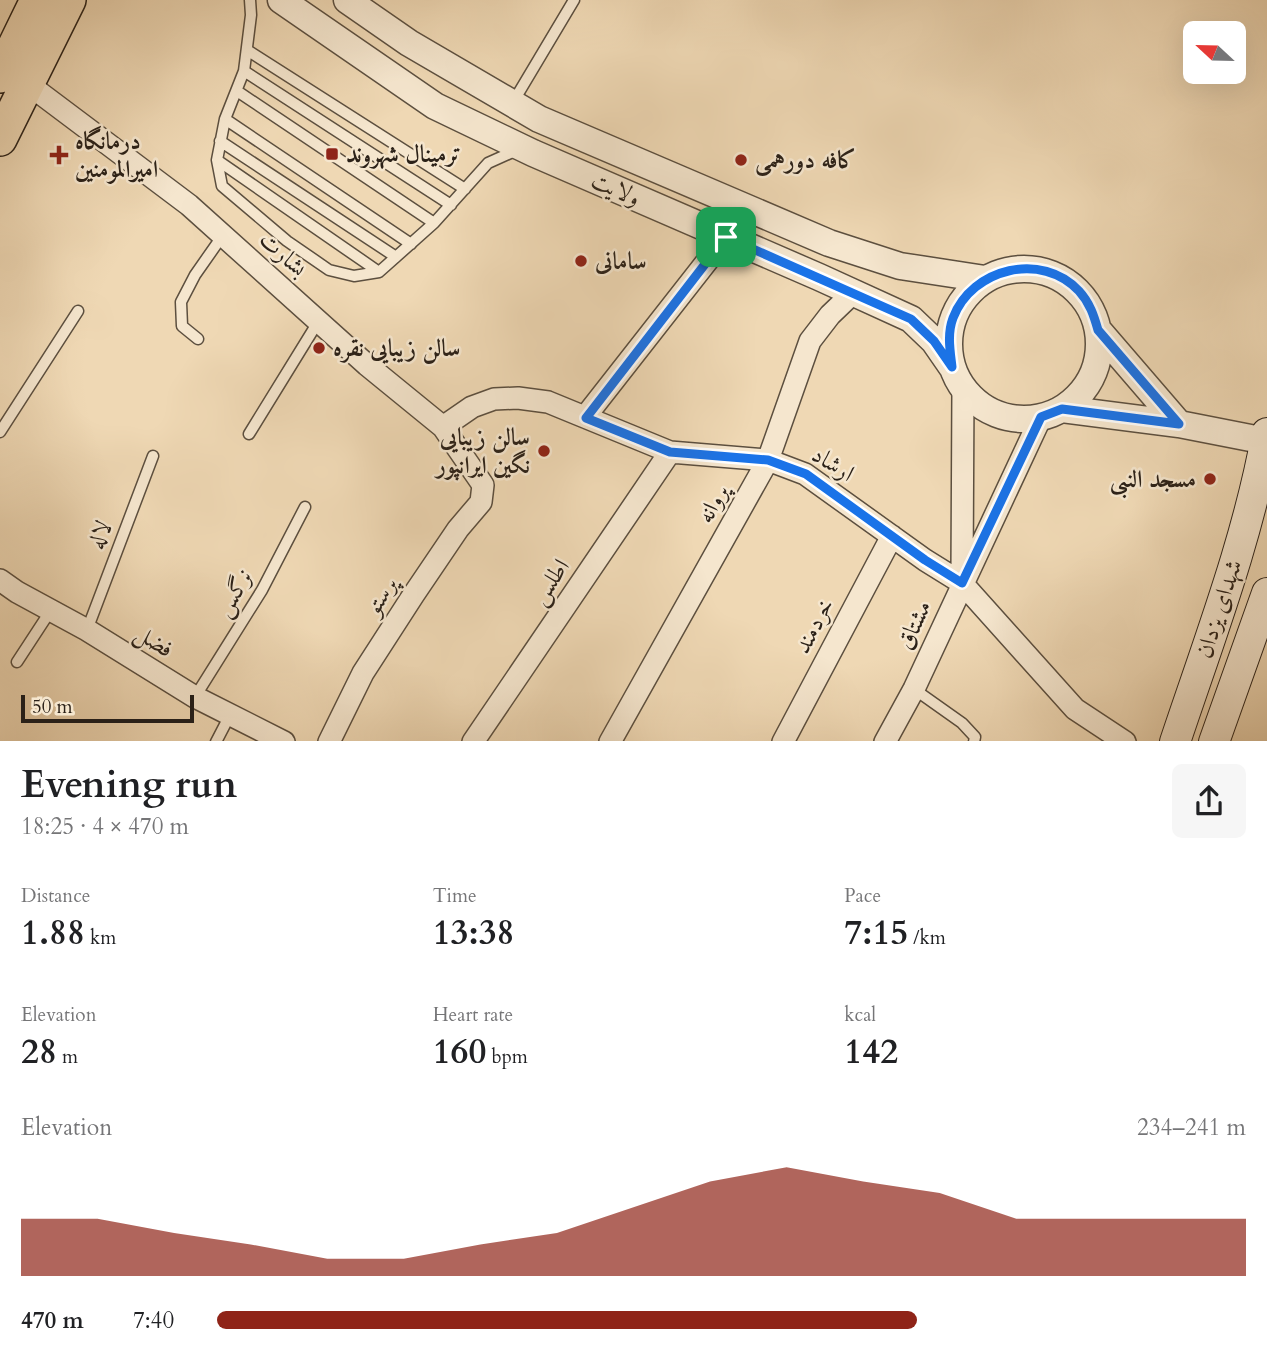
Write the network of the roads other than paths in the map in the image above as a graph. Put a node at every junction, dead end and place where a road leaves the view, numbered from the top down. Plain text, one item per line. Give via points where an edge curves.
1 (37, 0) edge
2 (69, 0) edge
3 (250, 0) edge
4 (281, 0) edge
5 (347, 0) edge
6 (574, 0) edge
7 (247, 50) junction
8 (244, 72) junction
9 (14, 80) edge
10 (237, 91) junction
11 (512, 104) junction
12 (225, 119) junction
13 (0, 139) edge
14 (220, 141) junction
15 (521, 147) junction
16 (217, 160) junction
17 (466, 188) junction
18 (450, 205) junction
19 (434, 223) junction
20 (223, 235) junction
21 (726, 237) junction
22 (411, 244) junction
23 (396, 257) junction
24 (379, 272) junction
25 (985, 279) junction
26 (854, 292) junction
27 (78, 311) dead end
28 (318, 322) junction
29 (1098, 330) junction
30 (198, 340) dead end
31 (958, 377) junction
32 (1052, 413) junction
33 (586, 418) junction
34 (1179, 424) junction
35 (443, 428) junction
36 (0, 432) edge
37 (249, 434) dead end
38 (1266, 437) edge
39 (670, 452) junction
40 (153, 456) dead end
41 (768, 460) junction
42 (483, 485) joint
43 (305, 507) dead end
44 (892, 536) junction
45 (0, 580) edge
46 (962, 583) junction
47 (51, 610) junction
48 (1264, 613) edge
49 (87, 630) junction
50 (17, 662) dead end
51 (914, 689) junction
52 (195, 697) junction
53 (230, 715) junction
54 (216, 741) edge
55 (284, 741) edge
56 (329, 741) edge
57 (473, 741) edge
58 (610, 741) edge
59 (783, 741) edge
60 (885, 741) edge
61 (974, 741) edge
62 (1125, 741) edge
63 (1175, 741) edge
64 (1214, 741) edge

1 - 9 main road
2 - 9 main road
3 - 7 lane
4 - 15 street, ولایت via 435,106
5 - 11 street, ولایت
6 - 11 lane
7 - 8 lane
7 - 17 lane
8 - 10 lane
8 - 18 lane
9 - 13 main road
9 - 20 street, بشارت via 189,205
10 - 12 lane
10 - 19 lane
11 - 25 street, ولایت via 829,243 900,266
12 - 14 lane
12 - 22 lane
14 - 16 lane
14 - 23 lane
15 - 17 lane via 488,163
15 - 21 street, ولایت
16 - 24 lane
16 - 24 lane via 222,186 287,241 329,270 354,276
17 - 18 lane
18 - 19 lane
19 - 22 lane
20 - 28 street, بشارت
20 - 30 lane via 181,302 182,326
21 - 26 street, ولایت
21 - 33 street
22 - 23 lane
23 - 24 lane
25 - 29 street via 1008,270 1034,268 1058,276 1079,291
25 - 31 street via 966,296 953,318 949,342
26 - 31 street, ولایت via 911,319 934,341
26 - 41 street, پروانه via 810,341
27 - 36 lane
28 - 35 street, بشارت
28 - 37 lane
29 - 32 street via 1098,362 1088,386
29 - 34 street
31 - 32 street via 980,405 1002,416 1026,419
31 - 46 street
32 - 34 street
32 - 46 street, مشتاق
33 - 35 street, ارشاد via 548,402 494,399 472,407
33 - 39 street, ارشاد
34 - 38 street
35 - 42 street, بشارت
38 - 63 main road, شهدای یزدان via 1232,571
39 - 41 street, ارشاد
39 - 57 street, اطلس
40 - 49 lane, لاله
41 - 44 street, ارشاد via 806,474
41 - 58 street, پروانه
42 - 56 street, پرستو via 481,502 363,673
43 - 52 lane, نرگس via 261,590
44 - 46 street, ارشاد
44 - 59 street, خردمند
45 - 47 street, فضل
46 - 51 street, مشتاق
46 - 62 street, ارشاد via 1075,709
47 - 49 street, فضل
47 - 50 lane
48 - 64 main road, شهدای یزدان
49 - 52 street, فضل
51 - 60 street, مشتاق
51 - 61 lane, مشتاق via 962,723
52 - 53 street, فضل
53 - 54 lane
53 - 55 street, فضل

